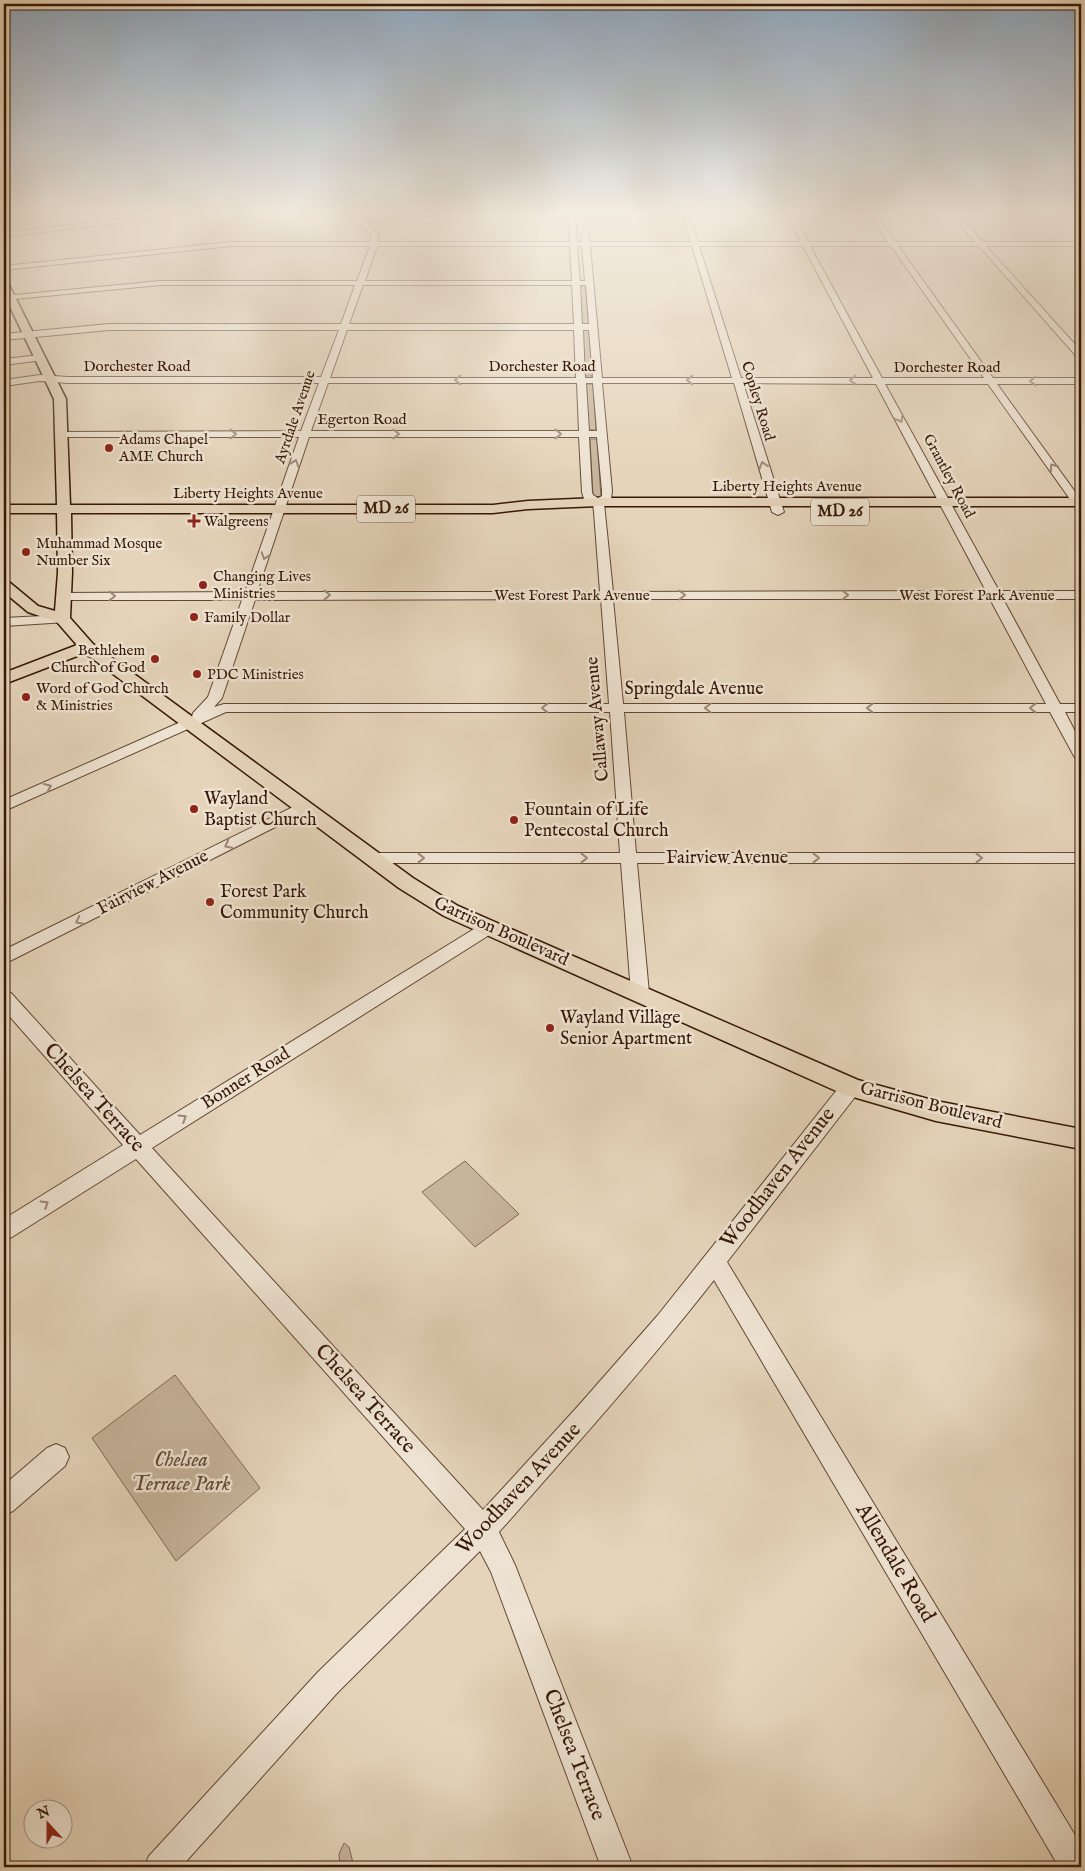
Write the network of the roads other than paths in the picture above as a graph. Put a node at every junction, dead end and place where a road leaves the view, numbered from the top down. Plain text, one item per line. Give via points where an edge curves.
1 (7, 298) edge
2 (354, 298) edge
3 (577, 298) edge
4 (590, 298) edge
5 (712, 298) edge
6 (835, 298) edge
7 (932, 298) edge
8 (1029, 298) edge
9 (344, 327) junction
10 (578, 327) junction
11 (592, 327) junction
12 (29, 334) junction
13 (4, 337) edge
14 (1081, 356) edge
15 (40, 358) junction
16 (4, 362) edge
17 (50, 378) junction
18 (325, 380) junction
19 (580, 380) junction
20 (597, 380) junction
21 (737, 380) junction
22 (880, 380) junction
23 (992, 381) junction
24 (1081, 381) edge
25 (4, 382) edge
26 (62, 434) junction
27 (305, 434) junction
28 (584, 434) junction
29 (601, 434) junction
30 (1080, 506) edge
31 (599, 507) junction
32 (776, 507) junction
33 (947, 507) junction
34 (63, 508) junction
35 (4, 509) edge
36 (280, 509) junction
37 (4, 585) edge
38 (607, 595) junction
39 (994, 595) junction
40 (1081, 595) edge
41 (64, 596) junction
42 (251, 596) junction
43 (62, 619) junction
44 (4, 622) edge
45 (87, 647) junction
46 (4, 679) edge
47 (616, 708) junction
48 (1056, 708) junction
49 (1081, 708) edge
50 (191, 724) junction
51 (1081, 756) edge
52 (4, 806) edge
53 (303, 807) junction
54 (373, 858) junction
55 (629, 858) junction
56 (1081, 858) edge
57 (488, 928) junction
58 (4, 958) edge
59 (640, 993) junction
60 (4, 998) edge
61 (851, 1086) junction
62 (1081, 1139) edge
63 (137, 1147) junction
64 (4, 1230) edge
65 (714, 1260) junction
66 (56, 1457) dead end
67 (4, 1502) edge
68 (483, 1530) junction
69 (160, 1867) edge
70 (617, 1867) edge
71 (1077, 1867) edge

1 - 12 main road
2 - 9 street, Ayrdale Avenue
3 - 10 street, Callaway Avenue
4 - 11 street, Callaway Avenue
5 - 21 street, Copley Road
6 - 22 street, Grantley Road
7 - 23 street
8 - 14 street
9 - 10 street
9 - 12 street via 109,327
9 - 18 street, Ayrdale Avenue
10 - 11 street
10 - 19 street, Callaway Avenue
11 - 20 street, Callaway Avenue
12 - 13 street
12 - 15 main road
15 - 16 street
15 - 17 main road
17 - 18 street, Dorchester Road
17 - 25 street, Dorchester Road
17 - 26 main road via 61,406
19 -> 18 street, Dorchester Road
18 - 27 street, Ayrdale Avenue
19 - 20 street, Dorchester Road
19 - 28 street, Callaway Avenue
21 -> 20 street, Dorchester Road
20 - 29 street, Callaway Avenue
22 -> 21 street, Dorchester Road
32 -> 21 street, Copley Road
22 - 23 street, Dorchester Road
22 -> 33 street, Grantley Road
24 -> 23 street, Dorchester Road
30 -> 23 street
26 -> 27 street, Egerton Road
26 - 34 main road
27 -> 28 street, Egerton Road
36 -> 27 street, Ayrdale Avenue
28 - 29 street, Egerton Road
28 - 31 street, Callaway Avenue via 588,497
29 - 31 street, Callaway Avenue via 607,492
30 - 33 main road, Liberty Heights Avenue / MD 26
31 - 32 main road, Liberty Heights Avenue / MD 26
31 - 36 main road, Liberty Heights Avenue / MD 26 via 510,512 493,509
31 - 38 street, Callaway Avenue
32 - 33 main road, Liberty Heights Avenue / MD 26
33 - 39 street, Grantley Road
34 - 35 main road, Liberty Heights Avenue / MD 26
34 - 36 main road, Liberty Heights Avenue / MD 26
34 - 41 main road
36 -> 42 street, Ayrdale Avenue
37 - 43 main road via 33,609
38 -> 39 street, West Forest Park Avenue
42 -> 38 street, West Forest Park Avenue
38 - 47 street, Callaway Avenue
39 - 40 street, West Forest Park Avenue
39 - 48 street, Grantley Road
41 -> 42 street, West Forest Park Avenue
41 - 43 main road
42 - 50 street, Ayrdale Avenue via 215,698
43 - 44 street
43 - 45 main road, Garrison Boulevard
45 - 46 main road
45 - 50 main road, Garrison Boulevard
48 -> 47 street, Springdale Avenue
47 -> 50 street, Springdale Avenue via 224,708
47 - 55 street, Callaway Avenue
48 - 49 street, Springdale Avenue
48 - 51 street, Grantley Road
52 -> 50 street, Springdale Avenue
50 - 53 main road, Garrison Boulevard
53 - 54 main road, Garrison Boulevard
53 -> 58 street, Fairview Avenue
54 -> 55 street, Fairview Avenue
54 - 57 main road, Garrison Boulevard via 427,898
55 -> 56 street, Fairview Avenue
55 - 59 street, Callaway Avenue
57 - 59 main road, Garrison Boulevard
63 -> 57 street, Bonner Road
59 - 61 main road, Garrison Boulevard
60 - 63 street, Chelsea Terrace
61 - 62 main road, Garrison Boulevard via 922,1108
61 - 65 street, Woodhaven Avenue
64 -> 63 street, Bonner Road
63 - 68 street, Chelsea Terrace
65 - 68 street, Woodhaven Avenue via 666,1323
65 - 71 street, Allendale Road
66 - 67 street
68 - 69 street, Woodhaven Avenue via 328,1682
68 - 70 street, Chelsea Terrace via 502,1565

